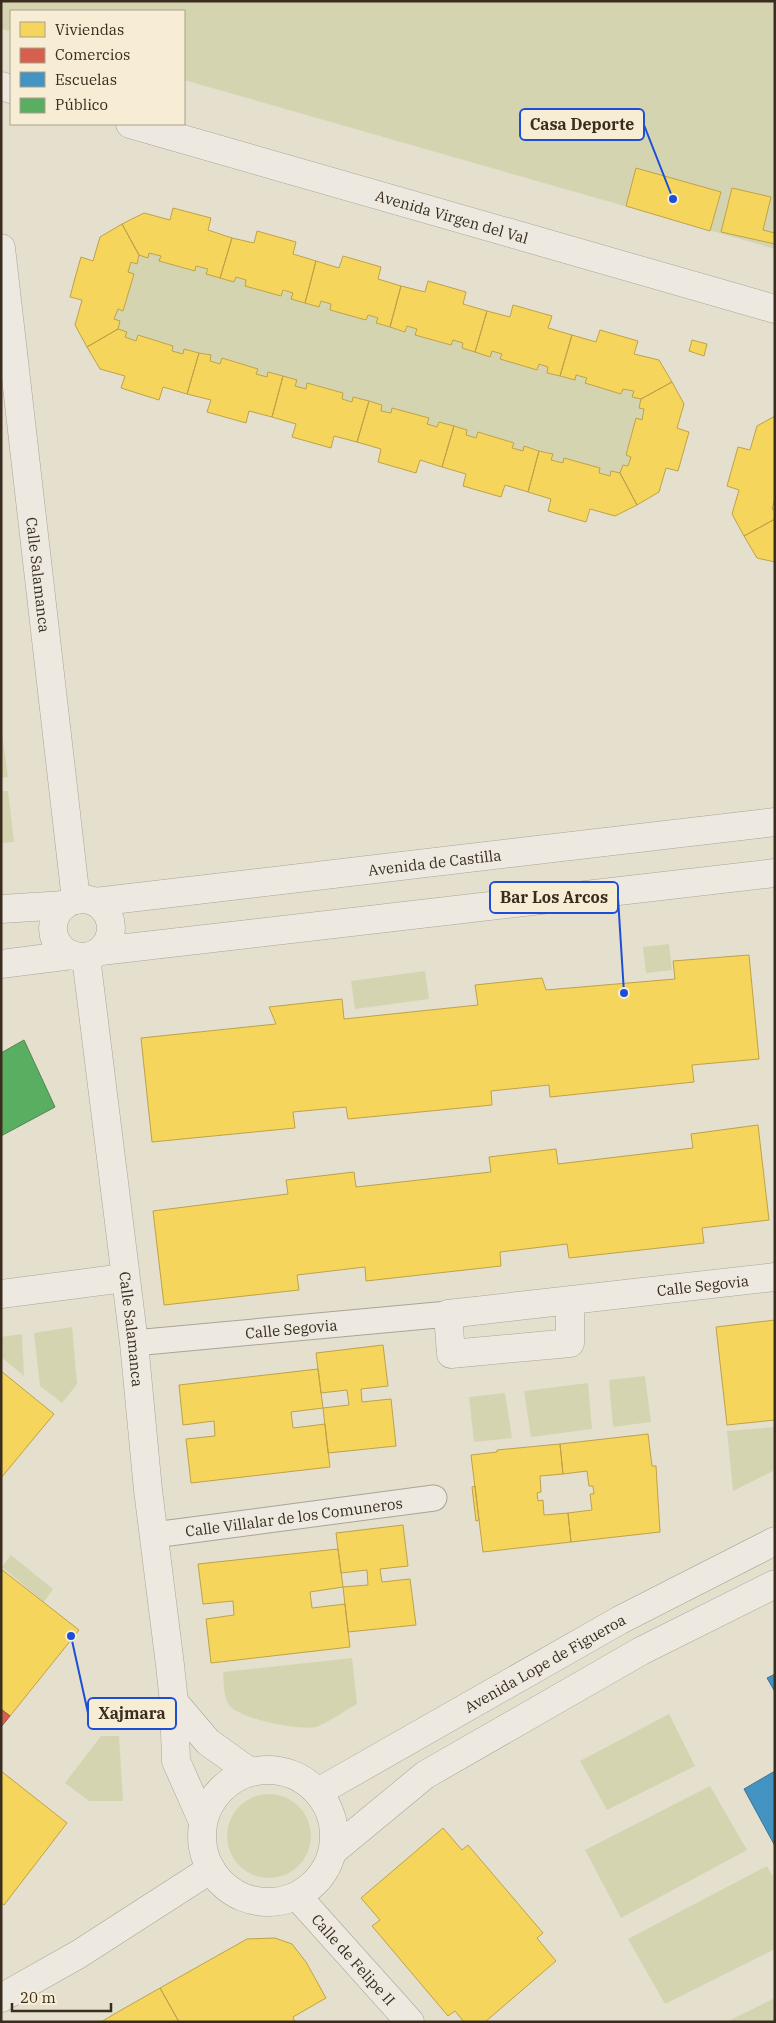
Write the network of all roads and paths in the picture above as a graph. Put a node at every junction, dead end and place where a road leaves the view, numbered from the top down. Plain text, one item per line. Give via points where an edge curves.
1 (133, 125) edge
2 (2, 252) edge
3 (775, 309) edge
4 (775, 822) edge
5 (775, 873) edge
6 (79, 902) junction
7 (1, 909) edge
8 (86, 954) junction
9 (1, 964) edge
10 (775, 1277) edge
11 (124, 1278) junction
12 (1, 1294) edge
13 (570, 1301) junction
14 (448, 1314) junction
15 (134, 1342) junction
16 (434, 1498) dead end
17 (154, 1535) junction
18 (775, 1541) edge
19 (775, 1584) edge
20 (174, 1702) junction
21 (250, 1772) junction
22 (318, 1792) junction
23 (203, 1822) junction
24 (333, 1852) junction
25 (211, 1869) junction
26 (297, 1896) junction
27 (1, 1998) edge
28 (410, 2022) edge

1 - 3 street, Avenida Virgen del Val
2 - 6 street, Calle Salamanca
4 - 6 street, Avenida de Castilla
5 - 8 street
6 - 7 street, Avenida de Castilla
6 - 8 street via 106,913 110,920 110,937
6 - 8 street via 55,917 53,932 59,946
8 - 9 street
8 - 11 street, Calle Salamanca
10 - 13 street, Calle Segovia
11 - 12 street
11 - 15 street, Calle Salamanca
13 - 14 street, Calle Segovia
13 - 14 street via 570,1343 451,1354
14 - 15 street, Calle Segovia
15 - 17 street, Calle Salamanca
16 - 17 street, Calle Villalar de los Comuneros
17 - 20 street, Calle Salamanca
18 - 22 street, Avenida Lope de Figueroa via 620,1620
19 - 24 street via 641,1651 425,1775
20 - 21 street via 208,1742
20 - 23 street, Calle Salamanca via 176,1761
21 - 22 street via 268,1769 287,1772
21 - 23 street via 220,1790 209,1805
22 - 24 street via 330,1810 335,1831
23 - 25 street via 202,1838
24 - 26 street via 326,1870
25 - 26 street via 223,1884 240,1896 278,1902
25 - 27 street via 79,1954
26 - 28 street, Calle de Felipe II

